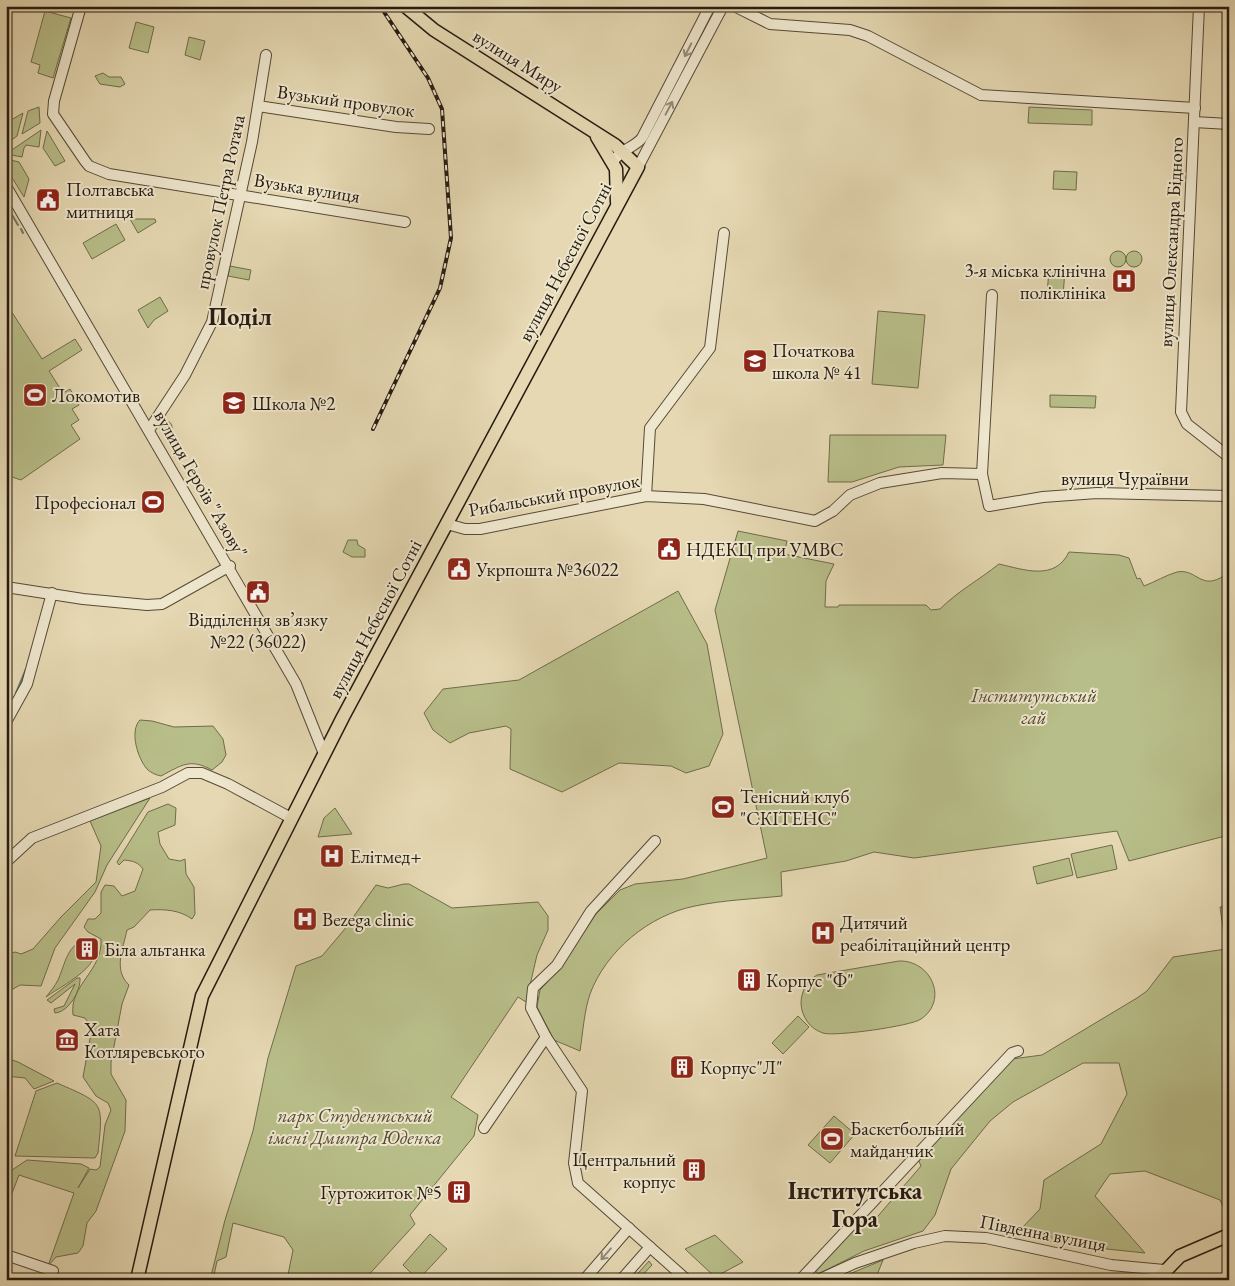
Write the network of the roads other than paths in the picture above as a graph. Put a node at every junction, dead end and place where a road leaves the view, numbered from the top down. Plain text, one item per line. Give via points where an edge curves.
1 (81, 6) edge
2 (404, 6) edge
3 (710, 6) edge
4 (723, 6) edge
5 (734, 6) edge
6 (1199, 6) edge
7 (266, 55) dead end
8 (258, 106) junction
9 (1195, 108) junction
10 (1194, 122) junction
11 (655, 124) junction
12 (1229, 124) edge
13 (588, 128) junction
14 (429, 129) dead end
15 (624, 151) junction
16 (638, 167) junction
17 (615, 168) junction
18 (629, 184) junction
19 (6, 186) edge
20 (240, 195) junction
21 (617, 206) junction
22 (405, 222) dead end
23 (724, 233) dead end
24 (992, 295) dead end
25 (149, 430) junction
26 (1229, 457) edge
27 (982, 474) junction
28 (1206, 495) junction
29 (646, 496) junction
30 (1229, 496) edge
31 (1229, 502) edge
32 (447, 524) junction
33 (230, 566) junction
34 (6, 588) edge
35 (52, 593) junction
36 (6, 722) edge
37 (324, 754) junction
38 (291, 818) junction
39 (655, 841) dead end
40 (6, 862) edge
41 (546, 1037) junction
42 (1018, 1051) dead end
43 (484, 1128) dead end
44 (629, 1228) junction
45 (1229, 1235) edge
46 (650, 1247) junction
47 (6, 1255) edge
48 (53, 1271) dead end
49 (1160, 1275) edge
50 (137, 1280) edge
51 (584, 1280) edge
52 (621, 1280) edge
53 (686, 1280) edge
54 (800, 1280) edge
55 (818, 1280) edge

1 - 20 street, Вузька вулиця via 54,100 53,114 89,166 109,174
2 - 13 main road, вулиця Миру via 434,30
3 -> 11 street, вулиця Небесної Сотні
11 -> 4 street, вулиця Небесної Сотні
5 - 9 street via 770,24 850,30 868,36 981,95
6 - 9 street, вулиця Олександра Бідного
7 - 8 street, провулок Петра Ротача
8 - 14 street, Вузький провулок
8 - 20 street, провулок Петра Ротача
9 - 10 street, вулиця Олександра Бідного
10 - 12 street
10 - 26 street, вулиця Олександра Бідного via 1181,412 1187,424
11 - 15 street, вулиця Небесної Сотні via 639,142
11 - 16 street, вулиця Небесної Сотні
13 - 15 main road, вулиця Миру
13 - 17 main road, вулиця Миру via 600,141
15 - 16 main road, вулиця Миру
15 - 17 street, вулиця Небесної Сотні
16 - 18 main road, вулиця Небесної Сотні
17 - 18 main road
17 - 21 main road
18 - 21 main road, вулиця Небесної Сотні
19 - 25 street, вулиця Героїв "Азову"
20 - 22 street, Вузька вулиця
20 - 25 street, провулок Петра Ротача via 212,322 185,375
21 - 32 main road, вулиця Небесної Сотні
23 - 29 street via 710,348 650,428
24 - 27 street
25 - 33 street, вулиця Героїв "Азову"
27 - 28 street, вулиця Чураївни via 989,506 1097,493
27 - 29 street, Рибальський провулок via 942,473 880,483 850,495 833,511 815,521 704,499
28 - 30 street, вулиця Чураївни
28 - 31 street, вулиця Чураївни
29 - 32 street, Рибальський провулок via 480,529
32 - 37 main road, вулиця Небесної Сотні
33 - 35 street via 162,604 147,606
33 - 37 street, вулиця Героїв "Азову" via 296,684
34 - 35 street
35 - 36 street via 26,684
37 - 38 main road, вулиця Небесної Сотні
38 - 40 street via 228,784 202,773 188,773 162,787 32,838
38 - 50 main road, вулиця Небесної Сотні via 202,996
39 - 41 street via 591,911 557,965 533,988 531,1008
41 - 43 street
41 - 44 street via 582,1091 574,1174 578,1183
42 - 54 street via 1012,1053
44 - 46 street
44 -> 51 street
45 - 49 main road, Південна вулиця via 1180,1256
46 - 52 street
46 - 53 street
47 - 48 street
49 - 55 street, Південна вулиця via 986,1238 945,1236 897,1249

